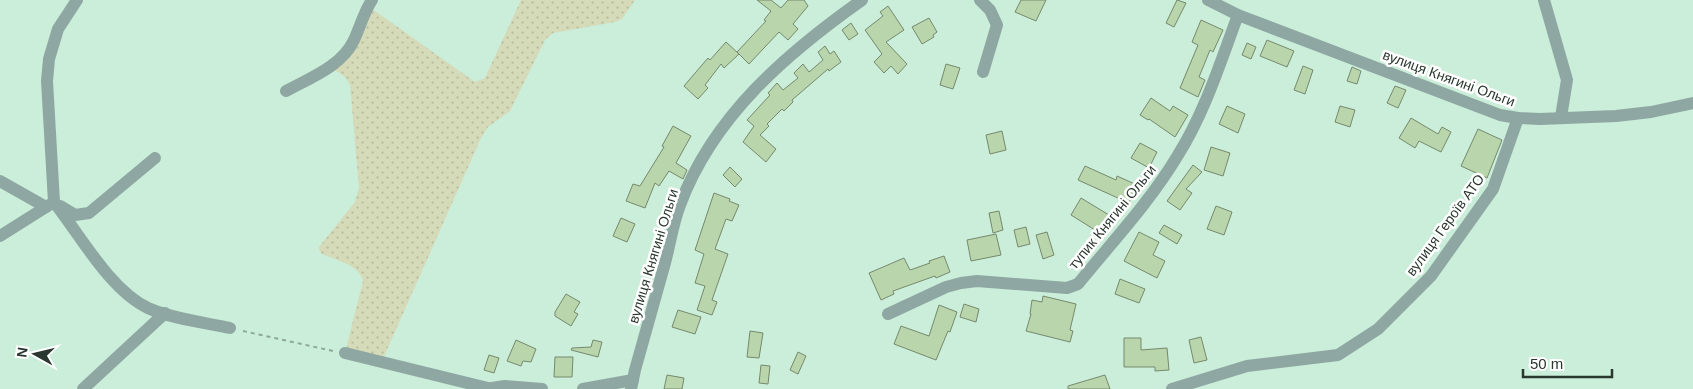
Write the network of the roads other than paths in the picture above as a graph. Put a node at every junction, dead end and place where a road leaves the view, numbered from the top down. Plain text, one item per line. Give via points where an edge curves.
1 (77, 0) edge
2 (372, 0) edge
3 (862, 0) edge
4 (980, 0) edge
5 (1208, 0) edge
6 (1544, 0) edge
7 (1238, 15) junction
8 (983, 72) dead end
9 (286, 91) dead end
10 (1693, 103) edge
11 (1561, 117) junction
12 (1518, 118) junction
13 (155, 158) dead end
14 (0, 181) edge
15 (50, 204) junction
16 (0, 236) edge
17 (166, 313) junction
18 (888, 314) dead end
19 (230, 328) road end
20 (345, 353) road end
21 (632, 385) edge
22 (487, 388) edge
23 (83, 389) edge
24 (542, 389) edge
25 (583, 389) edge
26 (1172, 389) edge

1 - 15 street via 56,35 48,66
2 - 9 street via 354,42 342,58
3 - 21 street, вулиця Княгині Ольги via 822,29 750,93 706,153 680,205
4 - 8 street via 990,10 997,25
5 - 7 street, вулиця Княгині Ольги
6 - 11 street via 1567,80
7 - 12 street, вулиця Княгині Ольги via 1484,110
7 - 18 street, тупик Княгині Ольги via 1204,107 1179,154 1158,187 1078,284 1067,288 961,282
10 - 11 street, вулиця Княгині Ольги via 1633,115
11 - 12 street, вулиця Княгині Ольги
12 - 26 street, вулиця Героїв АТО via 1493,189 1431,276 1378,329 1338,355 1247,366
13 - 15 street via 89,213 75,215
14 - 15 street
15 - 16 street
15 - 17 street via 117,284 143,305
17 - 19 street
17 - 23 street
20 - 22 street
21 - 25 street, вулиця Княгині Ольги
22 - 24 street

